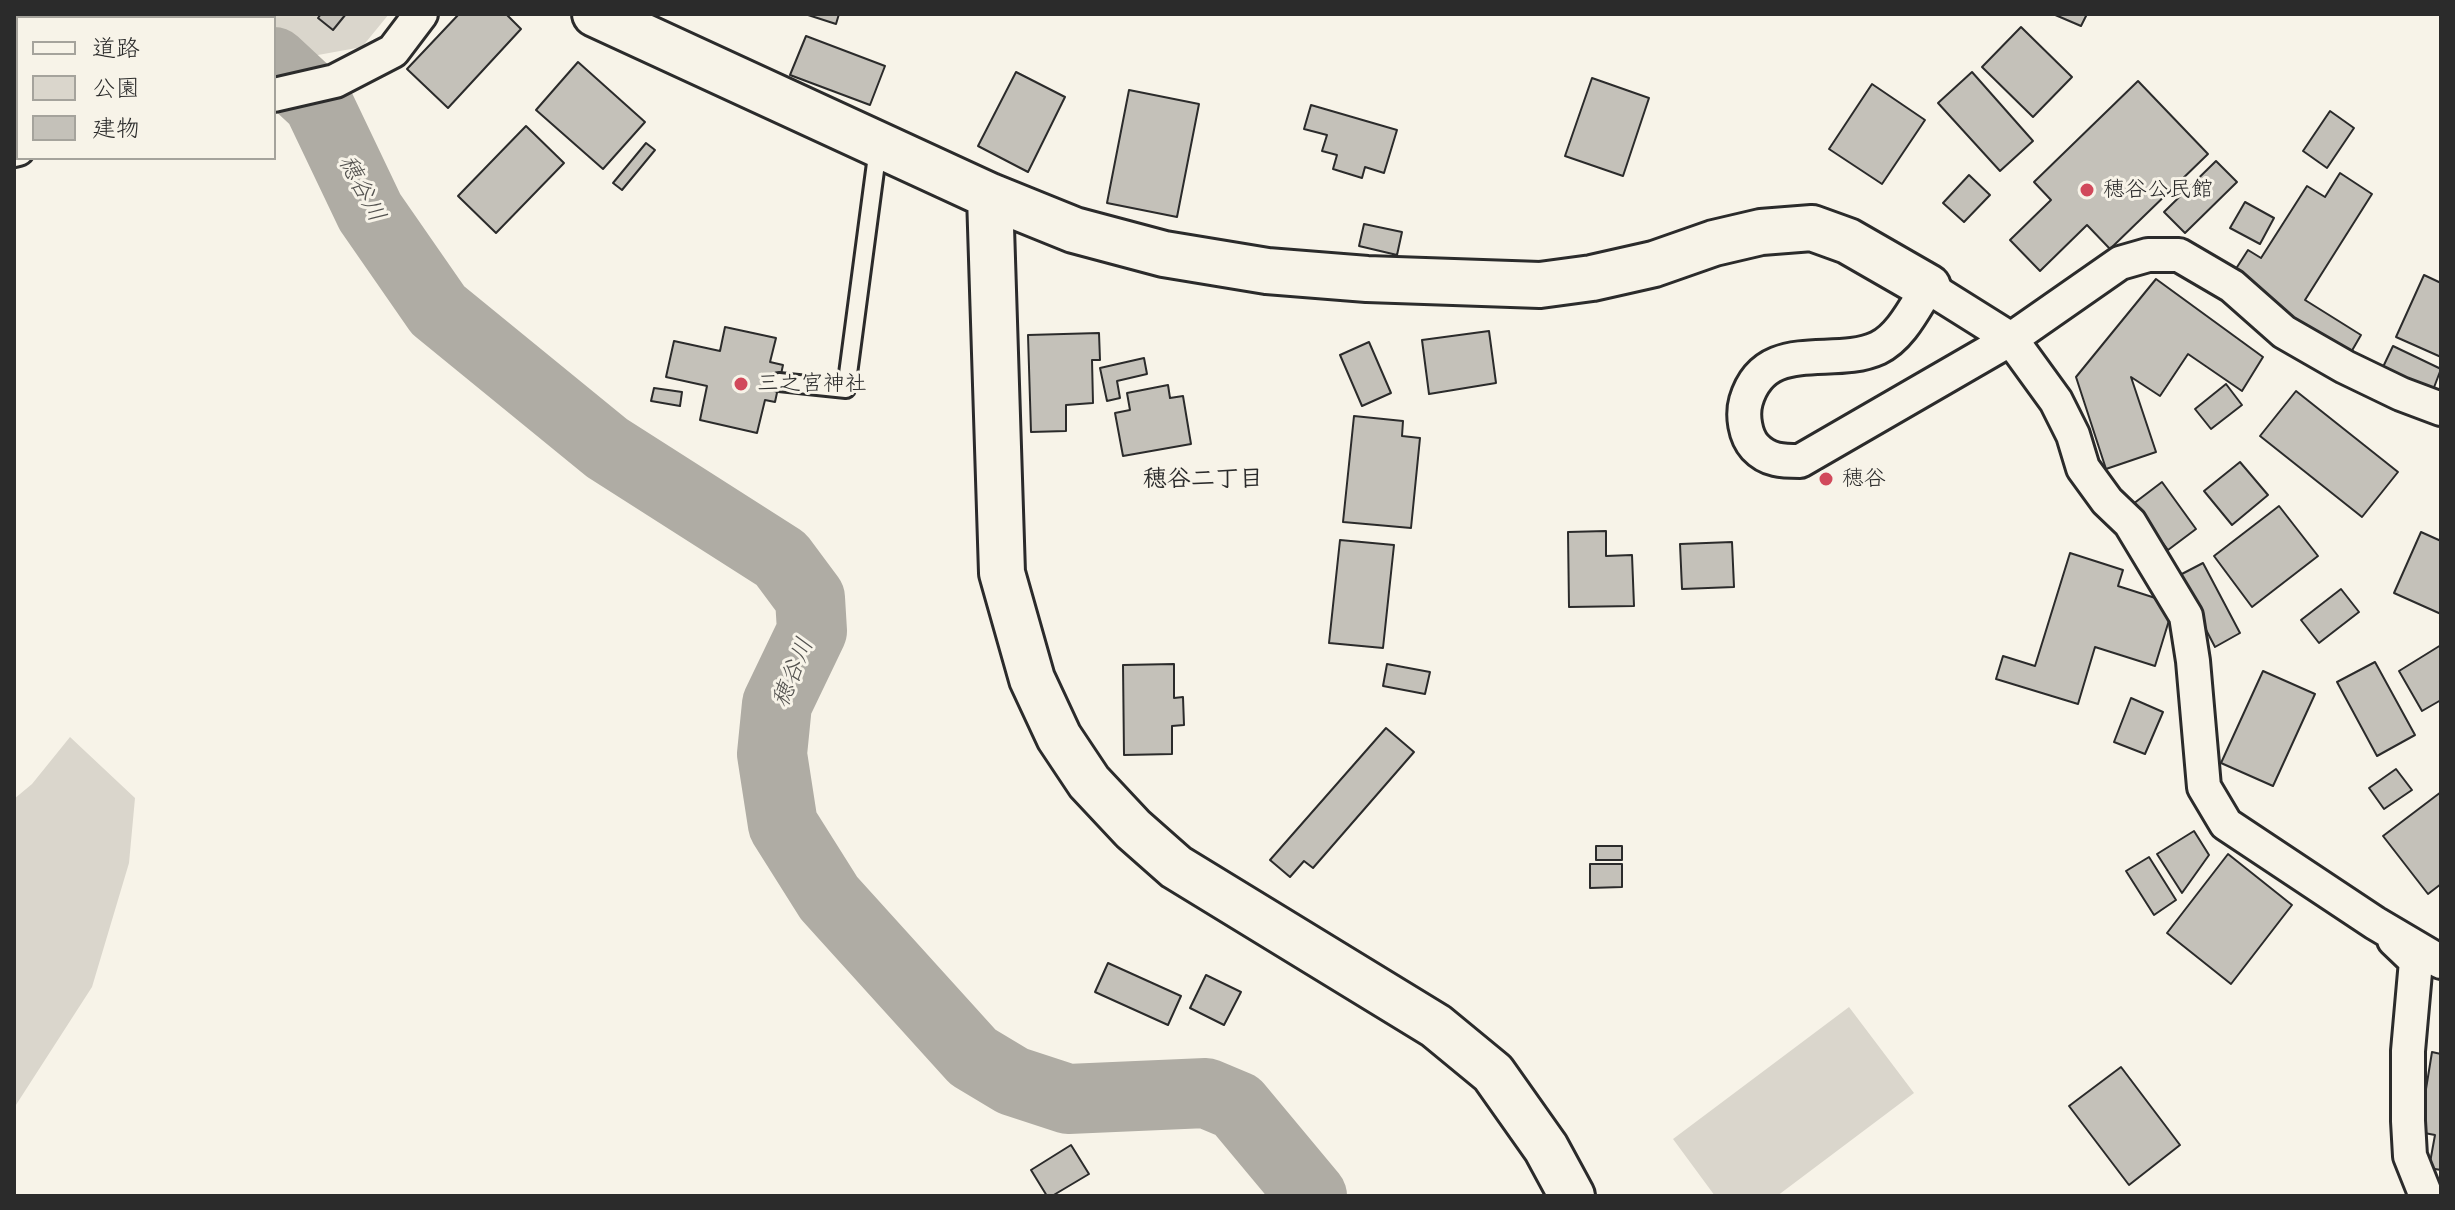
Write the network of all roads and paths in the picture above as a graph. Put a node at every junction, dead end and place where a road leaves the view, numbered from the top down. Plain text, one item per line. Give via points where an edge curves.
1 (421, 14) edge
2 (595, 14) edge
3 (276, 95) edge
4 (878, 144) junction
5 (990, 196) junction
6 (1928, 287) junction
7 (2011, 339) junction
8 (779, 382) dead end
9 (2441, 409) edge
10 (2375, 923) junction
11 (2441, 962) edge
12 (1572, 1196) edge
13 (2426, 1196) edge

1 - 3 street via 393,51 335,81
2 - 4 street
4 - 5 street
4 - 8 lane via 846,389
5 - 6 street via 1074,230 1129,245 1267,271 1540,285 1642,267 1761,232 1812,228 1848,241
5 - 12 street via 1002,573 1032,679 1059,737 1098,791 1176,867 1436,1026 1493,1073 1546,1148
6 - 7 street
6 - 7 street via 1881,347 1860,354 1781,361 1760,374 1744,406 1752,444 1780,461 1800,461
7 - 9 street via 2120,263 2148,255 2179,255 2232,286 2284,332 2345,367
7 - 10 street via 2056,401 2083,468 2130,523 2186,616 2204,787 2226,824
10 - 11 street
10 - 13 street via 2416,961 2408,1121 2410,1156

